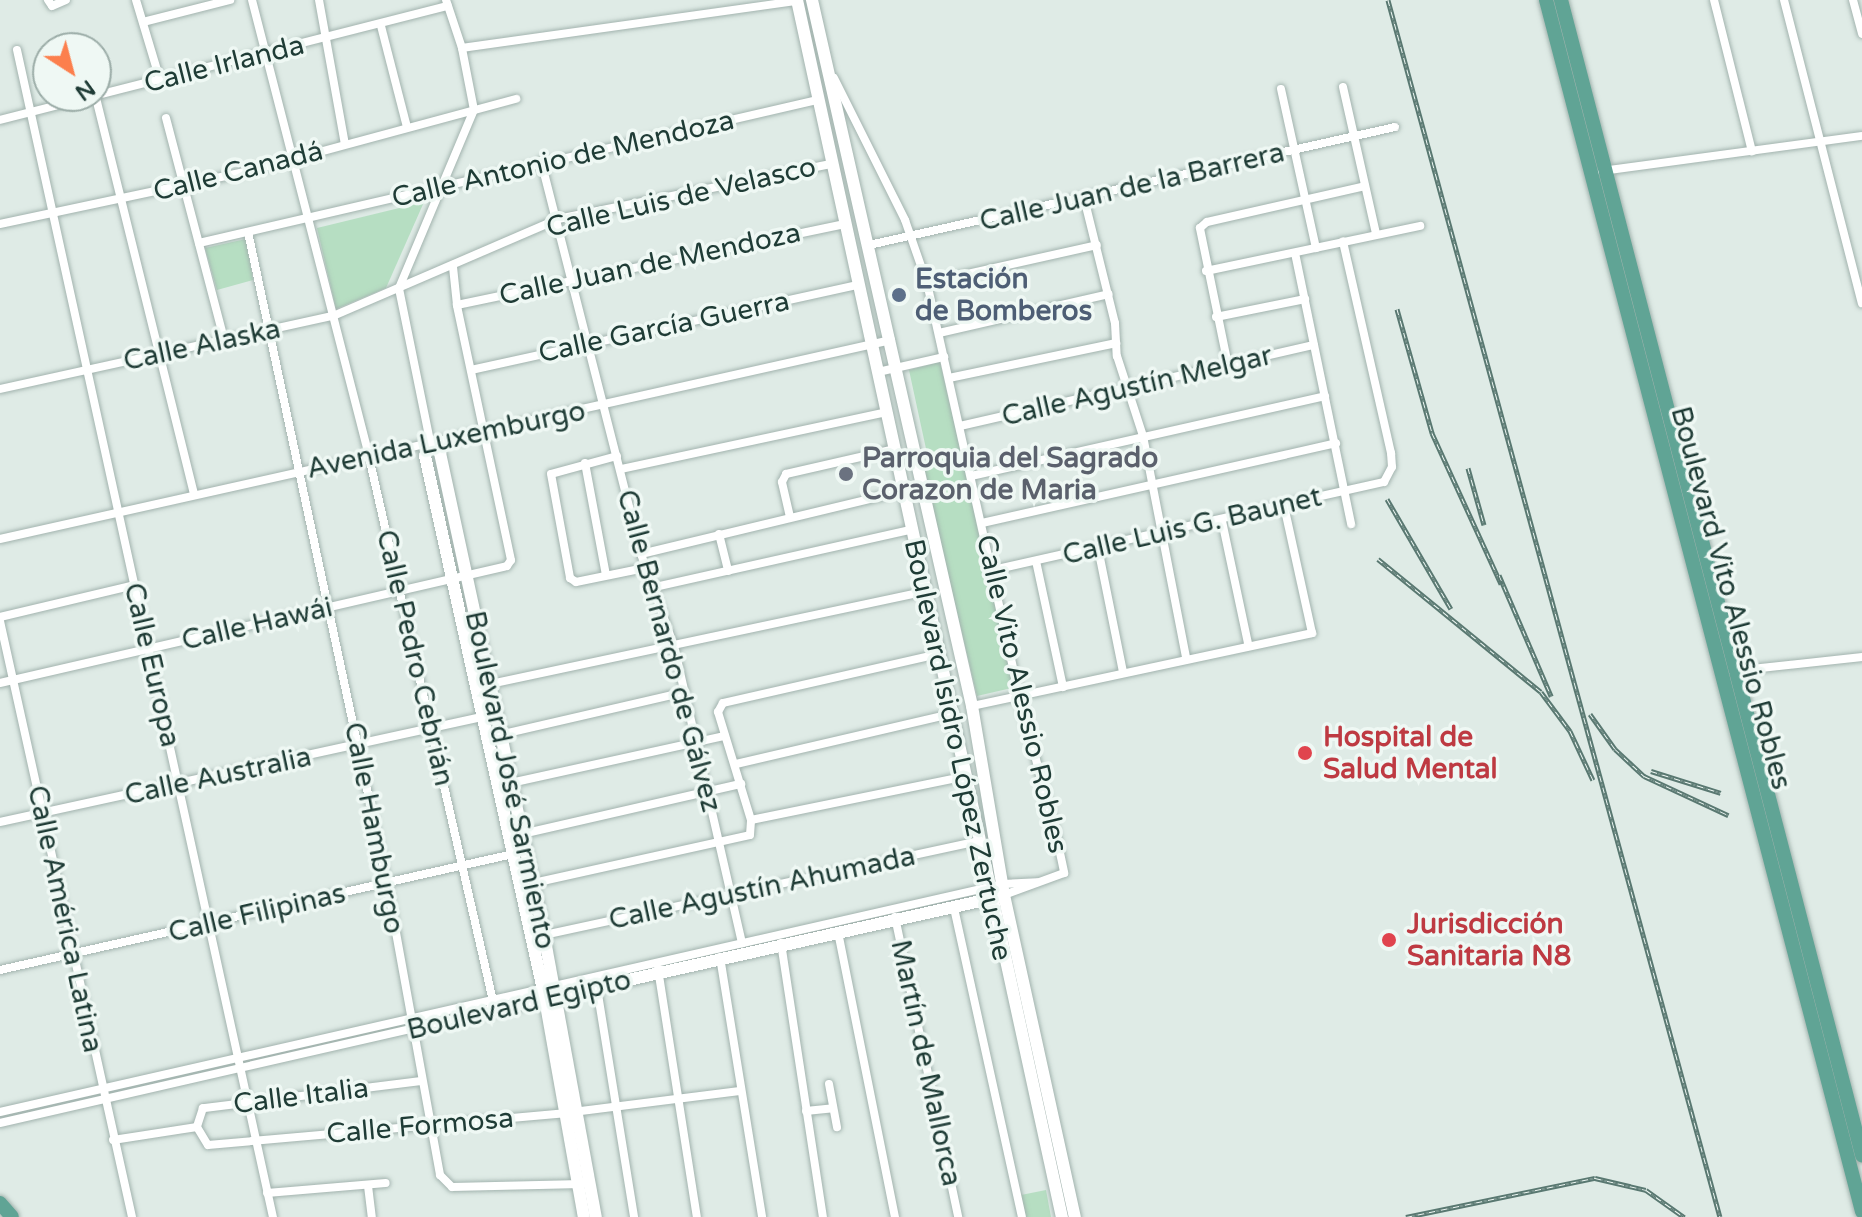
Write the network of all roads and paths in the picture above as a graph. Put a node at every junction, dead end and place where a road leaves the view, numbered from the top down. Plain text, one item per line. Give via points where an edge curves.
1 (48, 0) edge
2 (66, 0) edge
3 (136, 0) edge
4 (230, 0) edge
5 (252, 0) edge
6 (319, 0) edge
7 (812, 0) edge
8 (1546, 0) edge
9 (1561, 0) edge
10 (1714, 0) edge
11 (1784, 0) edge
12 (1853, 0) edge
13 (797, 1) edge
14 (447, 3) edge
15 (143, 22) junction
16 (381, 26) junction
17 (1862, 34) edge
18 (324, 39) junction
19 (462, 48) junction
20 (17, 50) dead end
21 (266, 55) junction
22 (826, 63) junction
23 (160, 80) junction
24 (1343, 87) dead end
25 (1281, 89) dead end
26 (112, 94) edge
27 (516, 99) dead end
28 (817, 100) junction
29 (474, 110) junction
30 (34, 112) edge
31 (100, 112) edge
32 (30, 113) junction
33 (1584, 113) junction
34 (166, 118) dead end
35 (0, 120) edge
36 (407, 127) junction
37 (1395, 127) dead end
38 (1862, 136) edge
39 (1355, 139) junction
40 (1819, 143) junction
41 (345, 144) junction
42 (1294, 151) junction
43 (1752, 151) junction
44 (293, 159) junction
45 (541, 161) junction
46 (830, 164) junction
47 (1600, 171) junction
48 (184, 185) junction
49 (444, 185) junction
50 (1365, 186) junction
51 (121, 198) junction
52 (1084, 198) junction
53 (1305, 201) junction
54 (52, 213) junction
55 (310, 219) junction
56 (558, 219) junction
57 (0, 224) edge
58 (844, 224) junction
59 (1420, 226) dead end
60 (248, 232) junction
61 (1376, 234) junction
62 (913, 237) junction
63 (1343, 241) junction
64 (199, 243) junction
65 (869, 245) junction
66 (1097, 245) junction
67 (1316, 248) junction
68 (1295, 253) junction
69 (453, 266) junction
70 (1206, 271) junction
71 (573, 280) junction
72 (927, 283) junction
73 (858, 285) junction
74 (399, 288) junction
75 (1109, 294) junction
76 (1305, 299) junction
77 (1862, 303) edge
78 (457, 305) junction
79 (333, 316) junction
80 (1216, 317) junction
81 (270, 331) junction
82 (939, 333) junction
83 (224, 339) junction
84 (891, 340) junction
85 (587, 341) junction
86 (1116, 343) junction
87 (1314, 345) junction
88 (871, 346) junction
89 (161, 353) junction
90 (944, 357) junction
91 (1228, 365) junction
92 (897, 367) junction
93 (85, 370) junction
94 (471, 370) junction
95 (878, 372) junction
96 (949, 378) junction
97 (0, 389) edge
98 (1131, 389) junction
99 (1325, 396) junction
100 (603, 406) junction
101 (886, 412) junction
102 (960, 426) junction
103 (482, 432) junction
104 (1143, 436) junction
105 (430, 441) junction
106 (1336, 443) junction
107 (895, 449) junction
108 (617, 456) junction
109 (369, 457) junction
110 (585, 463) junction
111 (621, 469) junction
112 (300, 472) junction
113 (971, 476) junction
114 (1153, 484) junction
115 (903, 491) junction
116 (1345, 492) junction
117 (194, 495) junction
118 (1284, 506) junction
119 (118, 512) junction
120 (790, 517) junction
121 (1222, 521) junction
122 (982, 523) junction
123 (1351, 524) dead end
124 (910, 530) junction
125 (1162, 532) junction
126 (719, 534) junction
127 (0, 539) edge
128 (1098, 548) junction
129 (641, 554) junction
130 (1036, 561) junction
131 (645, 568) junction
132 (993, 570) junction
133 (728, 571) junction
134 (606, 575) junction
135 (459, 578) junction
136 (134, 585) junction
137 (655, 587) junction
138 (401, 591) junction
139 (924, 592) junction
140 (326, 608) junction
141 (0, 619) edge
142 (1248, 643) junction
143 (674, 646) junction
144 (150, 649) junction
145 (938, 654) junction
146 (1862, 657) edge
147 (1186, 658) junction
148 (1730, 671) junction
149 (1123, 672) junction
150 (13, 680) junction
151 (0, 683) edge
152 (482, 686) junction
153 (1063, 687) junction
154 (685, 692) junction
155 (1019, 696) junction
156 (972, 706) junction
157 (951, 714) junction
158 (482, 717) junction
159 (431, 727) junction
160 (499, 735) junction
161 (725, 736) junction
162 (695, 743) junction
163 (359, 745) junction
164 (736, 764) junction
165 (963, 777) junction
166 (741, 784) junction
167 (504, 785) junction
168 (179, 786) junction
169 (708, 794) junction
170 (43, 812) junction
171 (0, 822) edge
172 (752, 825) junction
173 (522, 834) junction
174 (979, 841) junction
175 (720, 844) junction
176 (513, 854) junction
177 (461, 866) junction
178 (1064, 873) joint
179 (387, 883) junction
180 (526, 884) junction
181 (997, 891) junction
182 (730, 893) junction
183 (954, 908) junction
184 (895, 915) junction
185 (210, 925) junction
186 (837, 928) junction
187 (544, 935) junction
188 (780, 940) junction
189 (742, 943) junction
190 (72, 954) junction
191 (720, 954) junction
192 (658, 968) junction
193 (0, 970) edge
194 (596, 982) junction
195 (550, 993) junction
196 (493, 1001) junction
197 (468, 1016) joint
198 (412, 1019) junction
199 (413, 1030) junction
200 (239, 1057) junction
201 (243, 1069) junction
202 (421, 1081) junction
203 (829, 1084) dead end
204 (102, 1089) junction
205 (738, 1091) junction
206 (679, 1098) junction
207 (105, 1101) junction
208 (250, 1104) junction
209 (616, 1106) junction
210 (833, 1108) junction
211 (806, 1111) junction
212 (0, 1112) edge
213 (571, 1112) junction
214 (0, 1123) edge
215 (429, 1126) junction
216 (197, 1127) junction
217 (837, 1127) dead end
218 (1855, 1138) edge
219 (113, 1140) junction
220 (257, 1141) junction
221 (1862, 1155) edge
222 (386, 1183) dead end
223 (584, 1184) junction
224 (368, 1186) junction
225 (267, 1193) junction
226 (0, 1203) edge
227 (1862, 1211) edge
228 (12, 1217) edge
229 (132, 1217) edge
230 (273, 1217) edge
231 (372, 1217) edge
232 (584, 1217) edge
233 (596, 1217) edge
234 (634, 1217) edge
235 (697, 1217) edge
236 (762, 1217) edge
237 (823, 1217) edge
238 (895, 1217) edge
239 (958, 1217) edge
240 (1022, 1217) edge
241 (1062, 1217) edge
242 (1075, 1217) edge

1 - 2 street via 52,6
3 - 15 street
4 - 15 street
5 - 21 street, Calle Pedro Cebrián
6 - 18 street
7 - 22 main road, Boulevard Isidro López Zertuche
8 - 33 main road, Boulevard Vito Alessio Robles
9 - 33 main road, Boulevard Vito Alessio Robles
10 - 43 street
11 - 40 street
12 - 17 street
13 - 19 street
13 - 28 main road, Boulevard Isidro López Zertuche
14 - 16 street, Calle Irlanda
14 - 19 street
15 - 23 street
16 - 18 street, Calle Irlanda
16 - 36 street
18 - 21 street, Calle Irlanda
18 - 41 street
19 - 29 street
20 - 32 street, Calle Europa
21 - 23 street, Calle Irlanda
21 - 44 street, Calle Pedro Cebrián
22 - 62 street, Calle Vito Alessio Robles
22 - 65 main road, Boulevard Isidro López Zertuche
23 - 26 street, Calle Irlanda
24 - 39 street
25 - 42 street
27 - 29 street, Calle Canadá
28 - 45 street, Calle Antonio de Mendoza
28 - 46 main road, Boulevard Isidro López Zertuche
29 - 36 street, Calle Canadá
29 - 49 street
30 - 32 street, Calle Irlanda
31 - 51 street
32 - 35 street, Calle Irlanda
32 - 54 street, Calle Europa
33 - 47 main road, Boulevard Vito Alessio Robles
34 - 48 street
36 - 41 street, Calle Canadá
37 - 39 street, Calle Juan de la Barrera
38 - 40 street
39 - 42 street, Calle Juan de la Barrera
39 - 50 street
40 - 43 street
40 - 77 street
41 - 44 street, Calle Canadá
42 - 52 street, Calle Juan de la Barrera
42 - 53 street
43 - 47 street
44 - 48 street, Calle Canadá
44 - 55 street, Calle Pedro Cebrián
45 - 49 street, Calle Antonio de Mendoza
45 - 56 street, Calle Bernardo de Gálvez
46 - 56 street, Calle Luis de Velasco
46 - 58 main road, Boulevard Isidro López Zertuche
47 - 148 main road, Boulevard Vito Alessio Robles
48 - 51 street, Calle Canadá
48 - 64 street
49 - 55 street, Calle Antonio de Mendoza
49 - 74 street
50 - 53 street
50 - 61 street
51 - 54 street, Calle Canadá
51 - 89 street
52 - 62 street, Calle Juan de la Barrera
52 - 66 street
53 - 67 street
53 - 70 street via 1207,222 1199,232
54 - 57 street, Calle Canadá
54 - 93 street, Calle Europa
55 - 60 street, Calle Antonio de Mendoza
55 - 79 street, Calle Pedro Cebrián
56 - 69 street, Calle Luis de Velasco
56 - 71 street, Calle Bernardo de Gálvez
58 - 71 street, Calle Juan de Mendoza
58 - 73 main road, Boulevard Isidro López Zertuche
59 - 61 street
60 - 64 street, Calle Antonio de Mendoza
60 - 81 street, Calle Hamburgo
61 - 63 street
62 - 65 street, Calle Juan de la Barrera
62 - 72 street, Calle Vito Alessio Robles
63 - 67 street
63 - 116 street, Calle Luis G. Baunet via 1391,453 1388,478 1375,487
64 - 83 street
65 - 84 main road, Boulevard Isidro López Zertuche
66 - 72 street
66 - 75 street
67 - 68 street
68 - 70 street
68 - 76 street
69 - 74 street, Calle Luis de Velasco
69 - 78 street
70 - 80 street
71 - 78 street, Calle Juan de Mendoza
71 - 85 street, Calle Bernardo de Gálvez
72 - 82 street, Calle Vito Alessio Robles
73 - 85 street, Calle García Guerra
73 - 88 main road, Boulevard Isidro López Zertuche
74 - 79 street, Calle Alaska
74 - 105 street, Boulevard José Sarmiento
75 - 82 street
75 - 86 street
76 - 80 street
76 - 87 street
78 - 94 street
79 - 81 street, Calle Alaska
79 - 109 street, Calle Pedro Cebrián
80 - 91 street
81 - 83 street, Calle Alaska
81 - 112 street, Calle Hamburgo
82 - 90 street, Calle Vito Alessio Robles
83 - 89 street, Calle Alaska
84 - 88 street, Avenida Luxemburgo
84 - 92 main road, Boulevard Isidro López Zertuche
85 - 94 street, Calle García Guerra
85 - 100 street, Calle Bernardo de Gálvez
86 - 96 street
86 - 98 street
87 - 91 street, Calle Agustín Melgar
87 - 99 street
88 - 95 main road, Boulevard Isidro López Zertuche
88 - 100 street, Avenida Luxemburgo
89 - 93 street, Calle Alaska
89 - 117 street
90 - 92 street
90 - 96 street, Calle Vito Alessio Robles
91 - 98 street, Calle Agustín Melgar
92 - 95 street
92 - 156 main road, Boulevard Isidro López Zertuche
93 - 97 street, Calle Alaska
93 - 119 street, Calle Europa
94 - 103 street
95 - 101 main road, Boulevard Isidro López Zertuche
96 - 102 street, Calle Vito Alessio Robles
98 - 102 street, Calle Agustín Melgar
98 - 104 street
99 - 104 street
99 - 106 street
100 - 103 street, Avenida Luxemburgo
100 - 108 street, Calle Bernardo de Gálvez
101 - 107 main road, Boulevard Isidro López Zertuche
101 - 111 street
102 - 113 street, Calle Vito Alessio Robles
103 - 105 street, Avenida Luxemburgo
103 - 135 street, Calle Hawái via 511,560 504,568
104 - 113 street
104 - 114 street
105 - 109 street, Avenida Luxemburgo
105 - 135 main road, Boulevard José Sarmiento via 440,453
106 - 114 street
106 - 116 street
107 - 115 main road, Boulevard Isidro López Zertuche
107 - 120 street via 786,474 782,482
108 - 110 street
108 - 111 street, Calle Bernardo de Gálvez
109 - 112 street, Avenida Luxemburgo
109 - 138 street, Calle Pedro Cebrián
110 - 134 street
110 - 134 street via 550,476 570,578 576,582
111 - 129 street, Calle Bernardo de Gálvez
112 - 117 street, Avenida Luxemburgo
112 - 140 street, Calle Hamburgo
113 - 122 street, Calle Vito Alessio Robles
114 - 122 street
114 - 125 street
115 - 120 street
115 - 124 main road, Boulevard Isidro López Zertuche
116 - 118 street, Calle Luis G. Baunet
116 - 123 street
117 - 119 street, Avenida Luxemburgo
118 - 121 street, Calle Luis G. Baunet
118 - 142 street via 1312,633
119 - 127 street, Avenida Luxemburgo
119 - 136 street, Calle Europa
120 - 126 street
121 - 125 street, Calle Luis G. Baunet
121 - 142 street
122 - 132 street, Calle Vito Alessio Robles
124 - 133 street
124 - 139 main road, Boulevard Isidro López Zertuche
125 - 128 street, Calle Luis G. Baunet
125 - 147 street
126 - 129 street
126 - 133 street
128 - 130 street, Calle Luis G. Baunet
128 - 149 street
129 - 131 street, Calle Bernardo de Gálvez
130 - 132 street, Calle Luis G. Baunet
130 - 153 street
131 - 134 street
131 - 137 street, Calle Bernardo de Gálvez
132 - 155 street, Calle Vito Alessio Robles
133 - 137 street
135 - 138 street, Calle Hawái
135 - 152 main road, Boulevard José Sarmiento
136 - 141 street
136 - 144 street, Calle Europa
137 - 143 street, Calle Bernardo de Gálvez
138 - 140 street, Calle Hawái
138 - 159 street, Calle Pedro Cebrián
139 - 143 street
139 - 145 main road, Boulevard Isidro López Zertuche
140 - 144 street, Calle Hawái
140 - 163 street, Calle Hamburgo
141 - 150 street, Calle América Latina
142 - 147 street
143 - 152 street
143 - 154 street, Calle Bernardo de Gálvez
144 - 150 street, Calle Hawái
144 - 168 street, Calle Europa
145 - 157 main road, Boulevard Isidro López Zertuche
145 - 161 street via 723,703 718,712
146 - 148 street
147 - 149 street
148 - 218 main road, Boulevard Vito Alessio Robles
149 - 153 street
150 - 151 street, Calle Hawái
150 - 170 street, Calle América Latina
152 - 158 main road, Boulevard José Sarmiento
152 - 160 main road, Boulevard José Sarmiento
153 - 155 street
154 - 160 street
154 - 162 street, Calle Bernardo de Gálvez
155 - 156 street
155 - 178 street, Calle Vito Alessio Robles
156 - 181 main road, Boulevard Isidro López Zertuche
157 - 164 street
157 - 165 main road, Boulevard Isidro López Zertuche
158 - 159 street, Calle Australia
158 - 167 main road, Boulevard José Sarmiento
159 - 163 street, Calle Australia
159 - 177 street, Calle Pedro Cebrián
160 - 167 main road, Boulevard José Sarmiento
161 - 162 street
161 - 164 street
162 - 167 street
162 - 169 street, Calle Bernardo de Gálvez
163 - 168 street, Calle Australia
163 - 179 street, Calle Hamburgo
164 - 166 street
165 - 172 street
165 - 174 main road, Boulevard Isidro López Zertuche
166 - 169 street
166 - 172 street
167 - 173 main road, Boulevard José Sarmiento
167 - 176 main road, Boulevard José Sarmiento
168 - 170 street, Calle Australia
168 - 185 street, Calle Europa
169 - 173 street
169 - 175 street, Calle Bernardo de Gálvez
170 - 171 street, Calle Australia
170 - 190 street, Calle América Latina
172 - 175 street via 750,835
173 - 180 main road, Boulevard José Sarmiento
174 - 181 main road, Boulevard Isidro López Zertuche
174 - 182 street, Calle Agustín Ahumada
175 - 180 street
175 - 182 street, Calle Bernardo de Gálvez
176 - 177 street, Calle Filipinas
176 - 180 main road, Boulevard José Sarmiento
177 - 179 street, Calle Filipinas
177 - 196 street, Calle Pedro Cebrián
178 - 181 street, Boulevard Egipto
179 - 185 street, Calle Filipinas
179 - 198 street, Calle Hamburgo
180 - 187 main road, Boulevard José Sarmiento
180 - 195 main road, Boulevard José Sarmiento
181 - 183 main road, Boulevard Egipto
181 - 184 street, Boulevard Egipto
181 - 241 main road, Boulevard Isidro López Zertuche
181 - 242 main road, Boulevard Isidro López Zertuche
182 - 187 street, Calle Agustín Ahumada
182 - 189 street, Calle Bernardo de Gálvez
183 - 184 main road, Boulevard Egipto
183 - 240 street
184 - 186 main road, Boulevard Egipto
184 - 239 street, Martín de Mallorca
185 - 190 street, Calle Filipinas
185 - 200 street, Calle Europa
186 - 188 main road, Boulevard Egipto
186 - 238 street
187 - 195 main road, Boulevard José Sarmiento
188 - 189 street, Boulevard Egipto
188 - 191 main road, Boulevard Egipto
188 - 211 street
189 - 191 street, Boulevard Egipto
190 - 193 street, Calle Filipinas
190 - 204 street, Calle América Latina
191 - 192 main road, Boulevard Egipto
191 - 205 street
192 - 194 main road, Boulevard Egipto
192 - 206 street
194 - 195 main road, Boulevard Egipto
194 - 209 street
195 - 196 street, Boulevard Egipto
195 - 197 main road, Boulevard Egipto
195 - 213 main road, Boulevard José Sarmiento
196 - 198 street, Boulevard Egipto
197 - 199 street, Boulevard Egipto
198 - 199 street, Calle Hamburgo
198 - 200 street, Boulevard Egipto
199 - 201 street, Boulevard Egipto
199 - 202 street, Calle Hamburgo
200 - 201 street, Calle Europa
200 - 204 street, Boulevard Egipto
201 - 207 street, Boulevard Egipto
201 - 208 street, Calle Europa
202 - 208 street, Calle Italia
202 - 215 street, Calle Hamburgo
203 - 210 street
204 - 207 street, Calle América Latina
204 - 212 street, Boulevard Egipto
205 - 206 street, Calle Formosa
205 - 236 street
206 - 209 street, Calle Formosa
206 - 235 street
207 - 214 street, Boulevard Egipto
207 - 219 street, Calle América Latina
208 - 216 street, Calle Italia via 201,1109
208 - 220 street, Calle Europa
209 - 213 street, Calle Formosa
209 - 234 street
210 - 211 street
210 - 217 street
211 - 237 street
213 - 215 street, Calle Formosa
213 - 223 main road, Boulevard José Sarmiento
215 - 220 street, Calle Formosa
215 - 223 street, Calle Hamburgo via 446,1185
216 - 219 street
216 - 220 street, Calle Formosa via 208,1145
218 - 221 main road, Boulevard Vito Alessio Robles
218 - 227 main road, Boulevard Vito Alessio Robles
219 - 229 street, Calle América Latina
220 - 225 street, Calle Europa
222 - 224 street
223 - 232 main road, Boulevard José Sarmiento
223 - 233 main road, Boulevard José Sarmiento
224 - 225 street
224 - 231 street
225 - 230 street, Calle Europa
226 - 228 main road

